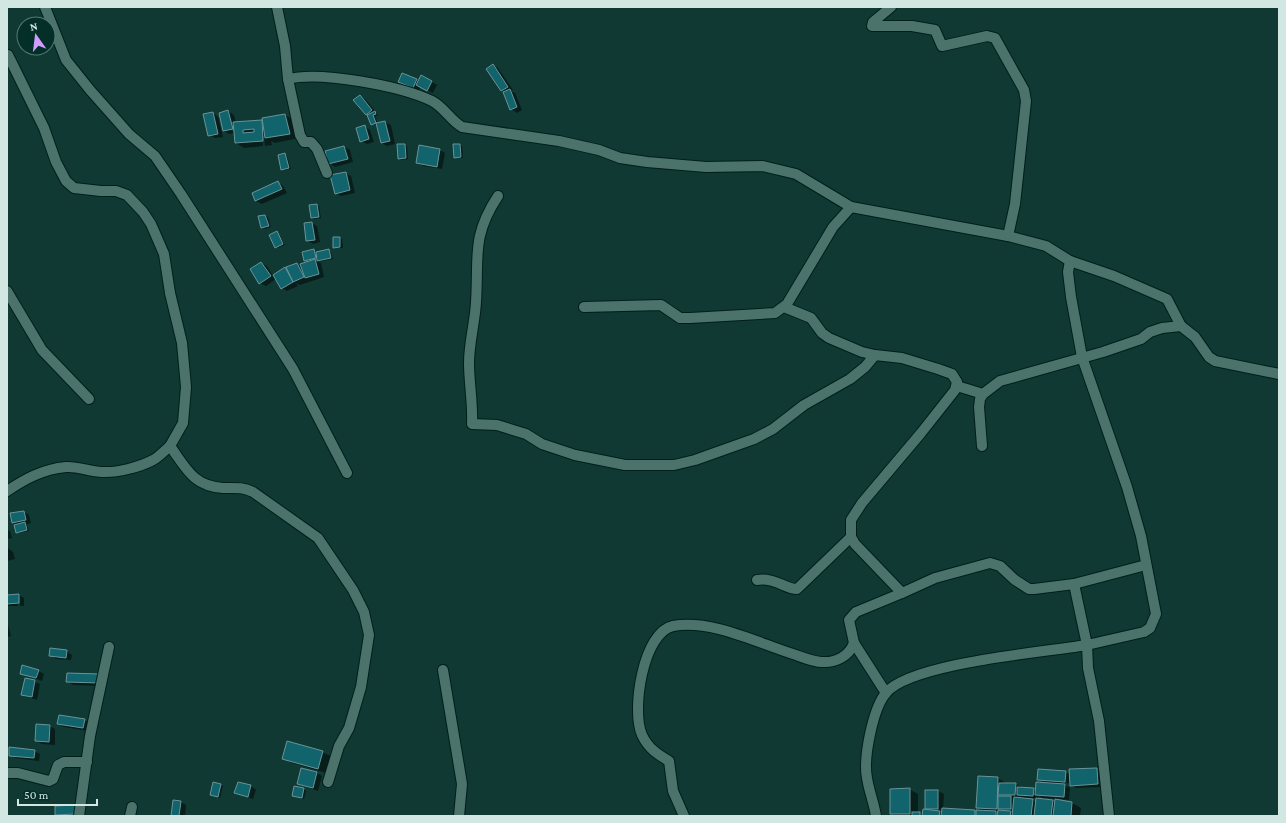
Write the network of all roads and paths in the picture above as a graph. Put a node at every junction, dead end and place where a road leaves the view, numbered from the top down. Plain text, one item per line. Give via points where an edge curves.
1 (45, 7) edge
2 (277, 7) edge
3 (891, 7) edge
4 (8, 55) edge
5 (288, 79) junction
6 (327, 174) dead end
7 (498, 196) dead end
8 (851, 207) junction
9 (1008, 236) junction
10 (1070, 261) junction
11 (7, 291) edge
12 (584, 307) dead end
13 (784, 308) junction
14 (1181, 326) junction
15 (875, 355) junction
16 (1082, 357) junction
17 (1279, 374) edge
18 (957, 386) junction
19 (983, 394) junction
20 (89, 399) dead end
21 (170, 446) junction
22 (982, 446) dead end
23 (347, 473) dead end
24 (7, 491) edge
25 (851, 537) junction
26 (1146, 565) junction
27 (757, 580) dead end
28 (1074, 584) junction
29 (902, 593) junction
30 (854, 644) junction
31 (1087, 646) junction
32 (109, 647) dead end
33 (443, 670) dead end
34 (886, 693) junction
35 (87, 762) junction
36 (7, 773) edge
37 (328, 782) dead end
38 (79, 816) edge
39 (459, 816) edge
40 (684, 816) edge
41 (876, 816) edge
42 (1109, 816) edge

1 - 23 street via 66,60 129,134 155,156 181,194 293,369
2 - 5 street via 285,46
3 - 9 street via 873,22 872,26 912,26 935,30 942,46 987,36 996,38 1024,90 1026,107 1015,204
4 - 21 street via 24,92 44,128 66,181 74,188 116,191 127,195 151,224 164,254 182,343 186,387 182,423
5 - 6 street via 302,140 311,142 317,149
5 - 8 street via 302,75 351,80 398,89 439,105 452,121 462,127 559,141 599,150 620,158 706,167 763,166 778,169 796,174
7 - 15 street via 485,220 478,244 476,302 469,361 473,399 472,424 497,425 526,434 542,444 575,455 625,465 674,465 696,460 754,439 773,429 804,405 850,379
8 - 9 street
8 - 13 street via 833,227
9 - 10 street via 1046,246
10 - 14 street via 1114,276 1167,299
10 - 16 street via 1068,272 1071,297
11 - 20 street via 42,350
12 - 13 street via 661,305 680,318 775,313
13 - 15 street via 811,318 829,338
14 - 16 street via 1156,330 1141,338
14 - 17 street via 1195,336 1209,357 1215,361
15 - 18 street via 902,358 952,374
16 - 19 street via 1000,381
16 - 26 street via 1127,487 1141,536
18 - 19 street
18 - 25 street via 862,503 852,520
19 - 22 street via 979,407
21 - 24 street via 153,460 125,469 103,472 64,467 30,477
21 - 37 street via 197,481 210,486 246,488 318,538 354,590 364,612 369,635 358,700 349,728 339,746
25 - 27 street via 797,589 793,590 782,583
25 - 29 street
26 - 28 street
26 - 31 street via 1156,614 1150,628 1144,632
28 - 29 street via 1028,589 994,563 935,578
28 - 31 street
29 - 30 street via 851,616 849,620
30 - 34 street
30 - 40 street via 844,657 822,662 738,635 705,628 672,626 657,636 641,677 638,720 642,734 652,751 669,761 673,791
31 - 34 street via 944,666 912,678
31 - 42 street via 1088,668 1099,721
32 - 35 street
33 - 39 street via 462,784
34 - 41 street via 875,719 866,755 866,777
35 - 36 street via 64,762 58,765 53,780 49,781 18,773
35 - 38 street

